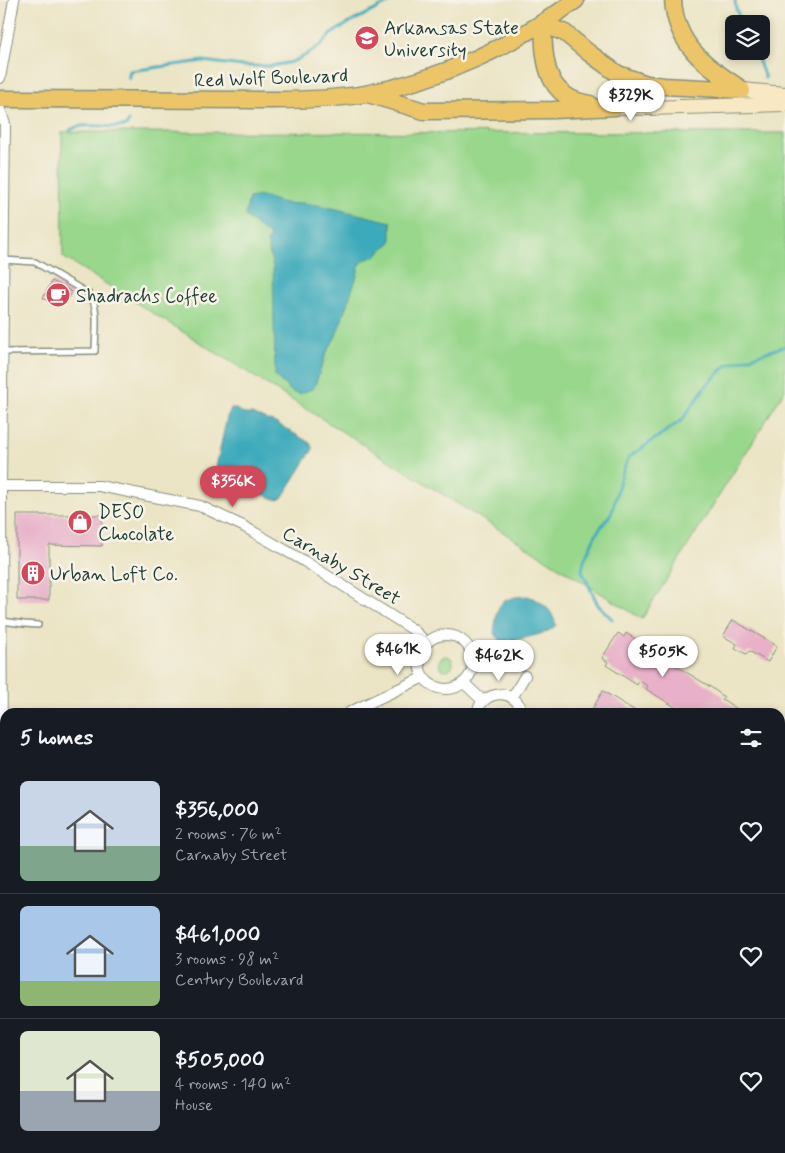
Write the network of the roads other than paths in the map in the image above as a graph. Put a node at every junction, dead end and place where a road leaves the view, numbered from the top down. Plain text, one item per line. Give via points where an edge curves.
1 (14, 0) edge
2 (576, 0) edge
3 (673, 0) edge
4 (543, 24) junction
5 (0, 78) edge
6 (742, 90) junction
7 (366, 94) junction
8 (785, 94) edge
9 (0, 99) edge
10 (785, 104) edge
11 (615, 108) junction
12 (0, 110) edge
13 (2, 260) edge
14 (1, 352) edge
15 (0, 486) edge
16 (1, 620) edge
17 (38, 625) dead end
18 (427, 643) junction
19 (526, 676) dead end
20 (424, 677) junction
21 (464, 683) junction
22 (512, 698) junction
23 (483, 701) junction
24 (2, 708) edge
25 (358, 708) edge
26 (479, 708) edge
27 (520, 708) edge

1 - 5 street
2 - 4 highway, Red Wolf Boulevard
3 - 6 highway via 678,25 697,57
4 - 6 highway via 565,33 618,74 647,84
4 - 7 highway, Red Wolf Boulevard via 458,67 410,84
4 - 11 highway via 548,72 558,90 579,103
6 - 8 main road
7 - 9 highway, Red Wolf Boulevard via 312,100
7 - 11 highway via 424,111
10 - 11 main road
12 - 13 street via 5,124
13 - 14 street
13 - 14 lane via 35,262 89,294 96,308 95,351
14 - 15 street
15 - 16 street
15 - 18 street, Carnaby Street via 99,486 200,506 304,561 412,629
16 - 17 lane
16 - 24 street
18 - 20 street via 419,659
18 - 21 street via 442,635 460,638 467,644 474,660 470,677
19 - 22 street
20 - 21 street via 430,684 447,690
20 - 25 street
21 - 23 street
22 - 23 street via 497,694
22 - 27 street
23 - 26 street

